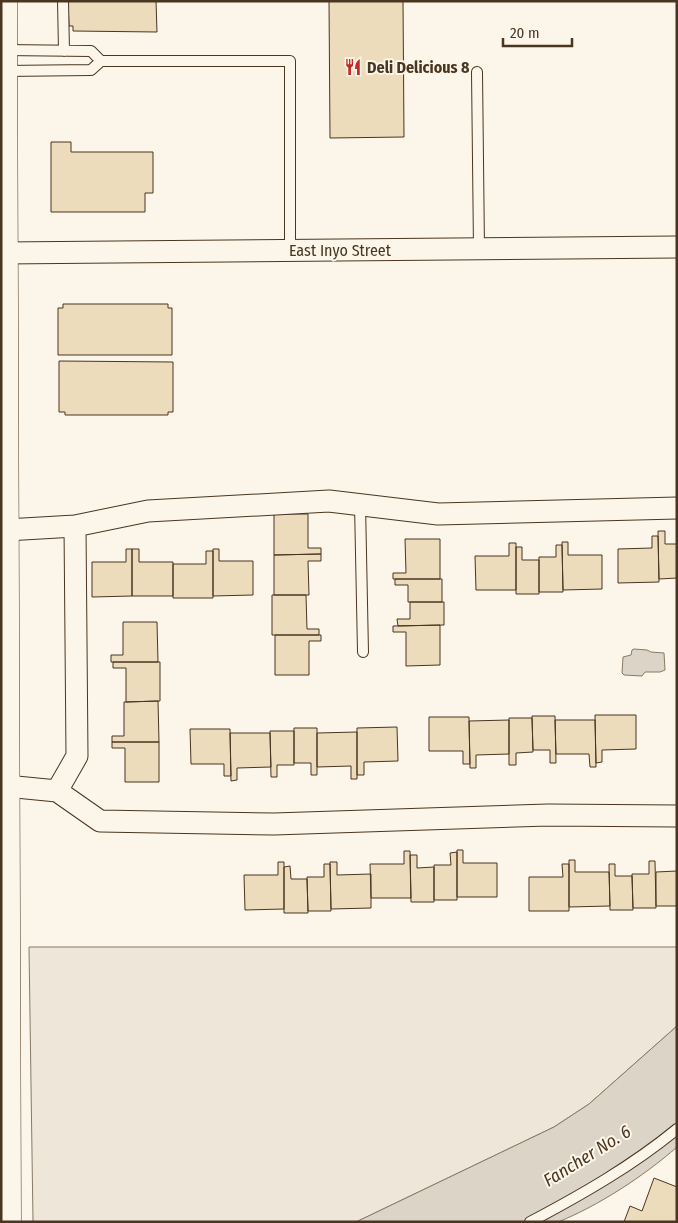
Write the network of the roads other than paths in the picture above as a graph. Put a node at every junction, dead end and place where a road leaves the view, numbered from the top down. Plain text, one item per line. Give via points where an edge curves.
1 (3, 1) edge
2 (63, 1) edge
3 (64, 51) junction
4 (3, 57) edge
5 (101, 61) junction
6 (477, 72) dead end
7 (677, 247) edge
8 (479, 249) junction
9 (290, 251) junction
10 (2, 252) edge
11 (360, 504) junction
12 (677, 508) edge
13 (74, 526) junction
14 (6, 530) junction
15 (363, 652) dead end
16 (4, 771) edge
17 (57, 790) junction
18 (677, 816) edge
19 (4, 1066) edge
20 (677, 1129) edge
21 (7, 1222) edge
22 (530, 1222) edge

1 - 4 main road
2 - 3 lane
3 - 4 lane
3 - 5 lane via 91,51
4 - 5 lane via 91,70
4 - 10 main road
5 - 9 lane via 290,61
6 - 8 lane
7 - 8 street, East Inyo Street
8 - 9 street, East Inyo Street
9 - 10 street, East Inyo Street
10 - 14 main road
11 - 12 street via 438,514
11 - 13 street via 329,501 148,511
11 - 15 lane
13 - 14 street
13 - 17 street via 77,756
14 - 16 main road
16 - 17 street
16 - 19 main road
17 - 18 street via 100,821 274,824 548,815
19 - 21 main road
20 - 22 lane via 576,1198

